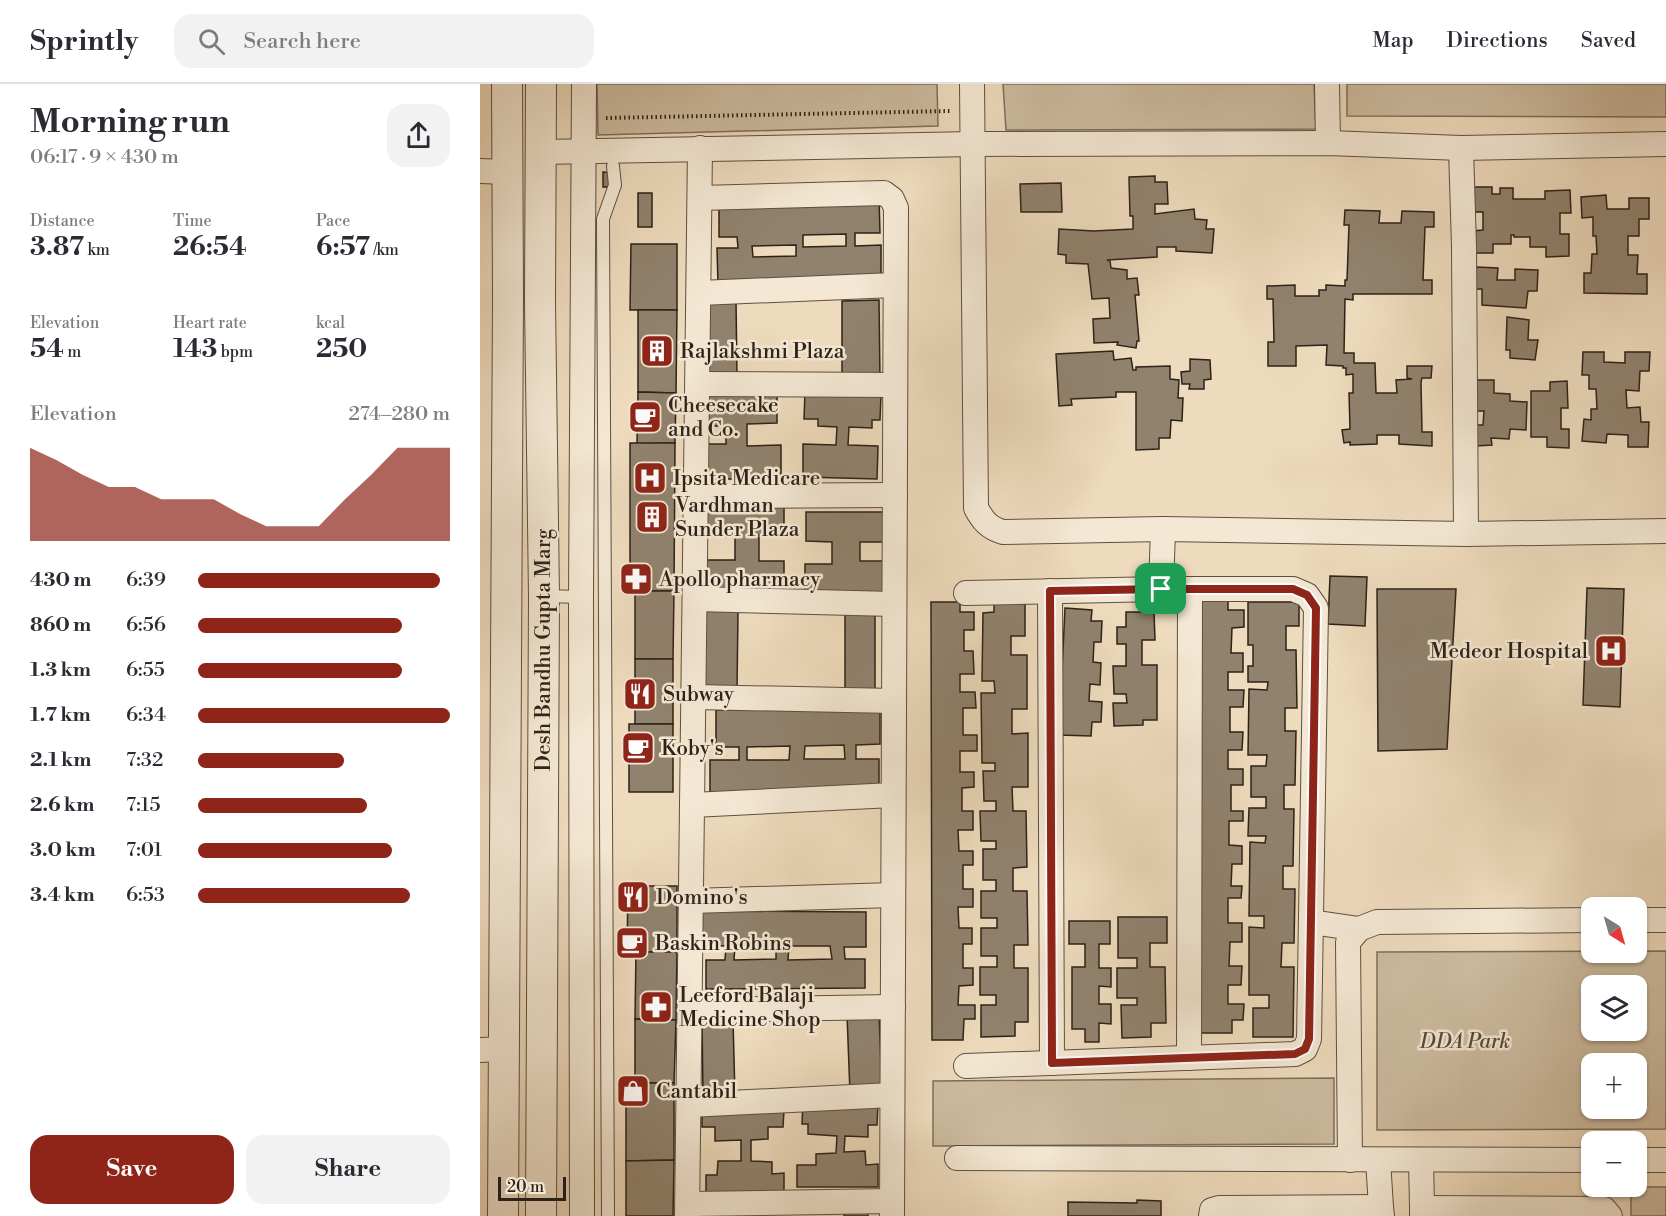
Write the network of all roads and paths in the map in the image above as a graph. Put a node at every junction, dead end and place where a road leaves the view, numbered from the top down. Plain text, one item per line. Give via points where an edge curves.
1 (507, 84) edge
2 (541, 84) edge
3 (584, 84) edge
4 (972, 84) edge
5 (1327, 84) edge
6 (973, 110) junction
7 (585, 118) junction
8 (1328, 143) junction
9 (974, 144) junction
10 (1666, 144) edge
11 (700, 148) junction
12 (1461, 148) junction
13 (585, 150) junction
14 (541, 152) junction
15 (613, 165) dead end
16 (494, 172) edge
17 (700, 198) junction
18 (895, 285) junction
19 (699, 293) junction
20 (698, 384) junction
21 (895, 385) junction
22 (593, 414) junction
23 (895, 495) junction
24 (696, 496) junction
25 (1163, 529) junction
26 (1666, 531) edge
27 (1466, 534) junction
28 (1161, 589) junction
29 (1190, 589) junction
30 (1050, 591) junction
31 (966, 593) dead end
32 (544, 596) junction
33 (581, 597) junction
34 (695, 599) junction
35 (894, 604) junction
36 (581, 688) junction
37 (605, 689) junction
38 (694, 698) junction
39 (894, 700) junction
40 (893, 795) junction
41 (693, 805) junction
42 (893, 895) junction
43 (691, 901) junction
44 (1581, 920) edge
45 (1647, 920) edge
46 (1666, 920) edge
47 (1311, 922) junction
48 (1359, 929) junction
49 (893, 1007) junction
50 (690, 1010) junction
51 (582, 1014) junction
52 (607, 1015) junction
53 (492, 1049) edge
54 (1189, 1058) junction
55 (1052, 1063) junction
56 (966, 1066) dead end
57 (892, 1095) junction
58 (689, 1105) junction
59 (957, 1158) dead end
60 (1350, 1160) junction
61 (1378, 1160) junction
62 (1421, 1160) junction
63 (1581, 1160) edge
64 (1647, 1160) edge
65 (1666, 1160) edge
66 (892, 1208) edge
67 (688, 1210) edge
68 (1381, 1212) edge
69 (1422, 1212) edge
70 (503, 1216) edge
71 (541, 1216) edge
72 (582, 1216) edge
73 (608, 1216) edge
74 (1211, 1216) edge
75 (1610, 1216) edge

1 - 16 street, Desh Bandhu Gupta Marg
2 - 14 street, Desh Bandhu Gupta Marg
3 - 7 street
4 - 6 street
5 - 8 street
6 - 7 path
6 - 9 street
7 - 13 street
8 - 9 street
8 - 12 street
9 - 11 street
9 - 25 street via 976,508 984,522 1003,532
10 - 12 street
11 - 13 street
11 - 17 street
12 - 27 street
13 - 14 street
13 - 22 street
14 - 32 street, Desh Bandhu Gupta Marg
15 - 22 lane via 615,185 603,219
16 - 53 street, Desh Bandhu Gupta Marg
17 - 18 street via 884,193 896,208
17 - 19 street
18 - 19 street
18 - 21 street
19 - 20 street
20 - 21 street
20 - 24 street
21 - 23 street
22 - 33 street
22 - 37 lane
23 - 24 street
23 - 35 street
24 - 34 street
25 - 27 street
25 - 28 street
26 - 27 street
28 - 29 street
28 - 30 street
29 - 47 street via 1293,589 1307,595 1316,608
29 - 54 street
30 - 31 street
30 - 55 street
32 - 33 lane
32 - 71 street, Desh Bandhu Gupta Marg
33 - 36 street
34 - 35 street
34 - 38 street
35 - 39 street
36 - 37 lane
36 - 51 street
37 - 52 lane
38 - 39 street
38 - 41 street
39 - 40 street
40 - 41 street
40 - 42 street
41 - 43 street
42 - 43 street
42 - 49 street
43 - 50 street
44 - 48 street via 1377,922
45 - 46 street
47 - 48 street
47 - 54 street via 1309,1039 1305,1049 1295,1054
48 - 60 street via 1348,942
49 - 50 street
49 - 57 street
50 - 58 street
51 - 52 lane
51 - 72 street
52 - 73 lane
53 - 70 street, Desh Bandhu Gupta Marg
54 - 55 street
55 - 56 street
57 - 58 street
57 - 66 street
58 - 67 street
59 - 60 street
60 - 61 street
61 - 62 street
61 - 68 street
62 - 63 street
62 - 69 street
64 - 65 street
66 - 67 street
68 - 74 street via 1220,1208 1212,1210
69 - 75 street via 1604,1209

